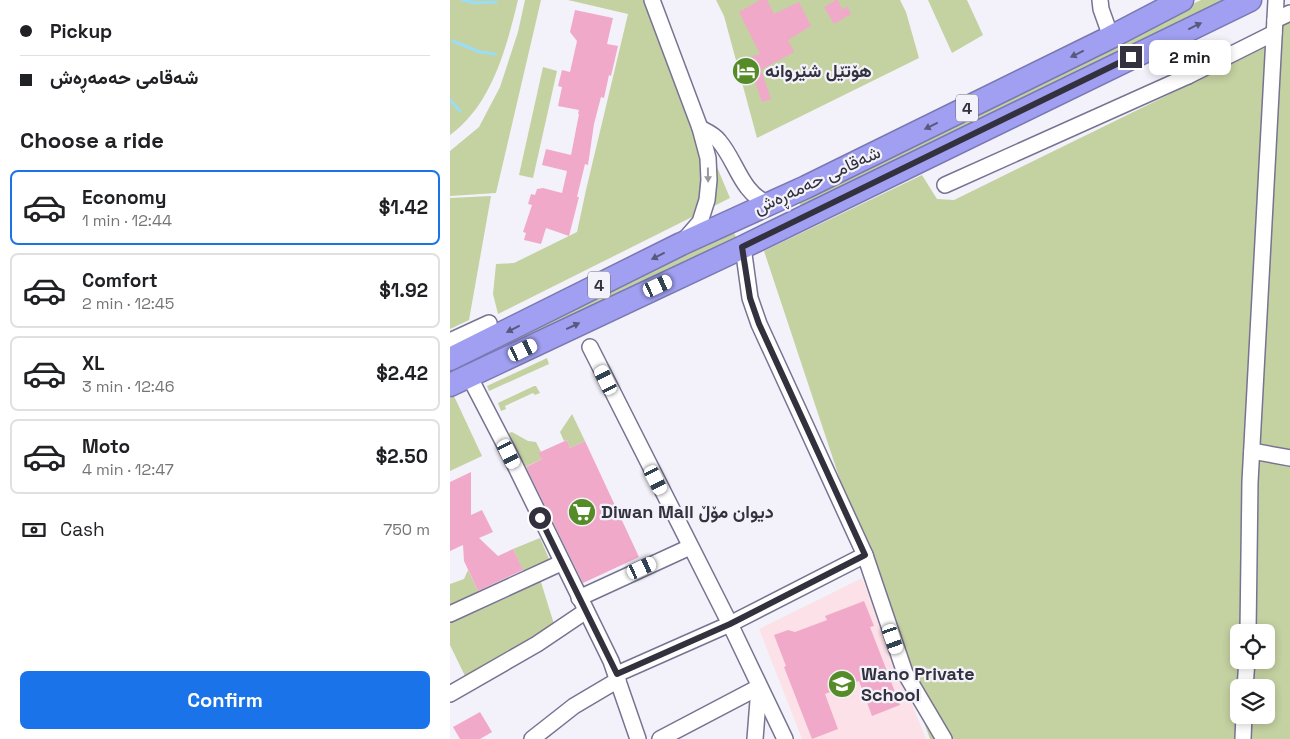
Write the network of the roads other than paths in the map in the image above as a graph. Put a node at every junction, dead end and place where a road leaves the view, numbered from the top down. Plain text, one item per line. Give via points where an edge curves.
1 (652, 0) edge
2 (1100, 0) edge
3 (1182, 0) edge
4 (1250, 0) edge
5 (1276, 0) edge
6 (1290, 13) edge
7 (1275, 26) junction
8 (1111, 37) junction
9 (1161, 43) junction
10 (1188, 76) junction
11 (700, 128) junction
12 (945, 185) dead end
13 (768, 204) junction
14 (681, 244) junction
15 (742, 247) junction
16 (489, 323) dead end
17 (450, 341) edge
18 (590, 347) dead end
19 (450, 359) edge
20 (459, 380) edge
21 (1252, 451) junction
22 (1290, 458) edge
23 (690, 547) junction
24 (865, 555) junction
25 (562, 563) junction
26 (582, 604) junction
27 (450, 614) edge
28 (730, 624) junction
29 (1248, 624) edge
30 (618, 677) junction
31 (759, 687) junction
32 (450, 694) edge
33 (1244, 724) edge
34 (532, 739) edge
35 (638, 739) edge
36 (660, 739) edge
37 (755, 739) edge
38 (784, 739) edge
39 (944, 739) edge
40 (1243, 739) edge

1 - 11 street
2 - 8 street
3 - 8 highway, شەقامی حەمەڕەش / 4
9 -> 4 highway, شەقامی حەمەڕەش / 4
5 - 7 street
6 - 7 street
7 - 10 street
7 - 21 street
8 -> 13 highway, شەقامی حەمەڕەش / 4
9 - 10 street
9 - 15 highway, شەقامی حەمەڕەش / 4
10 - 12 street
11 - 13 street via 719,139 744,184 757,199
11 -> 14 street via 708,158 707,200 700,222
13 - 14 highway, شەقامی حەمەڕەش / 4
14 -> 19 highway, شەقامی حەمەڕەش / 4
20 -> 15 highway, شەقامی حەمەڕەش / 4
15 - 24 street via 750,298 759,324
16 - 17 street
18 - 23 street
20 - 25 street via 509,454
21 - 22 street
21 - 29 street
23 - 26 street
23 - 28 street
24 - 28 street
24 - 39 street via 905,673
25 - 26 street
25 - 27 street
26 - 30 street
26 - 32 street via 537,644
28 - 30 street
28 - 31 street
30 - 34 street
30 - 35 street
31 - 36 street
31 - 37 street
31 - 38 street
33 - 40 street

